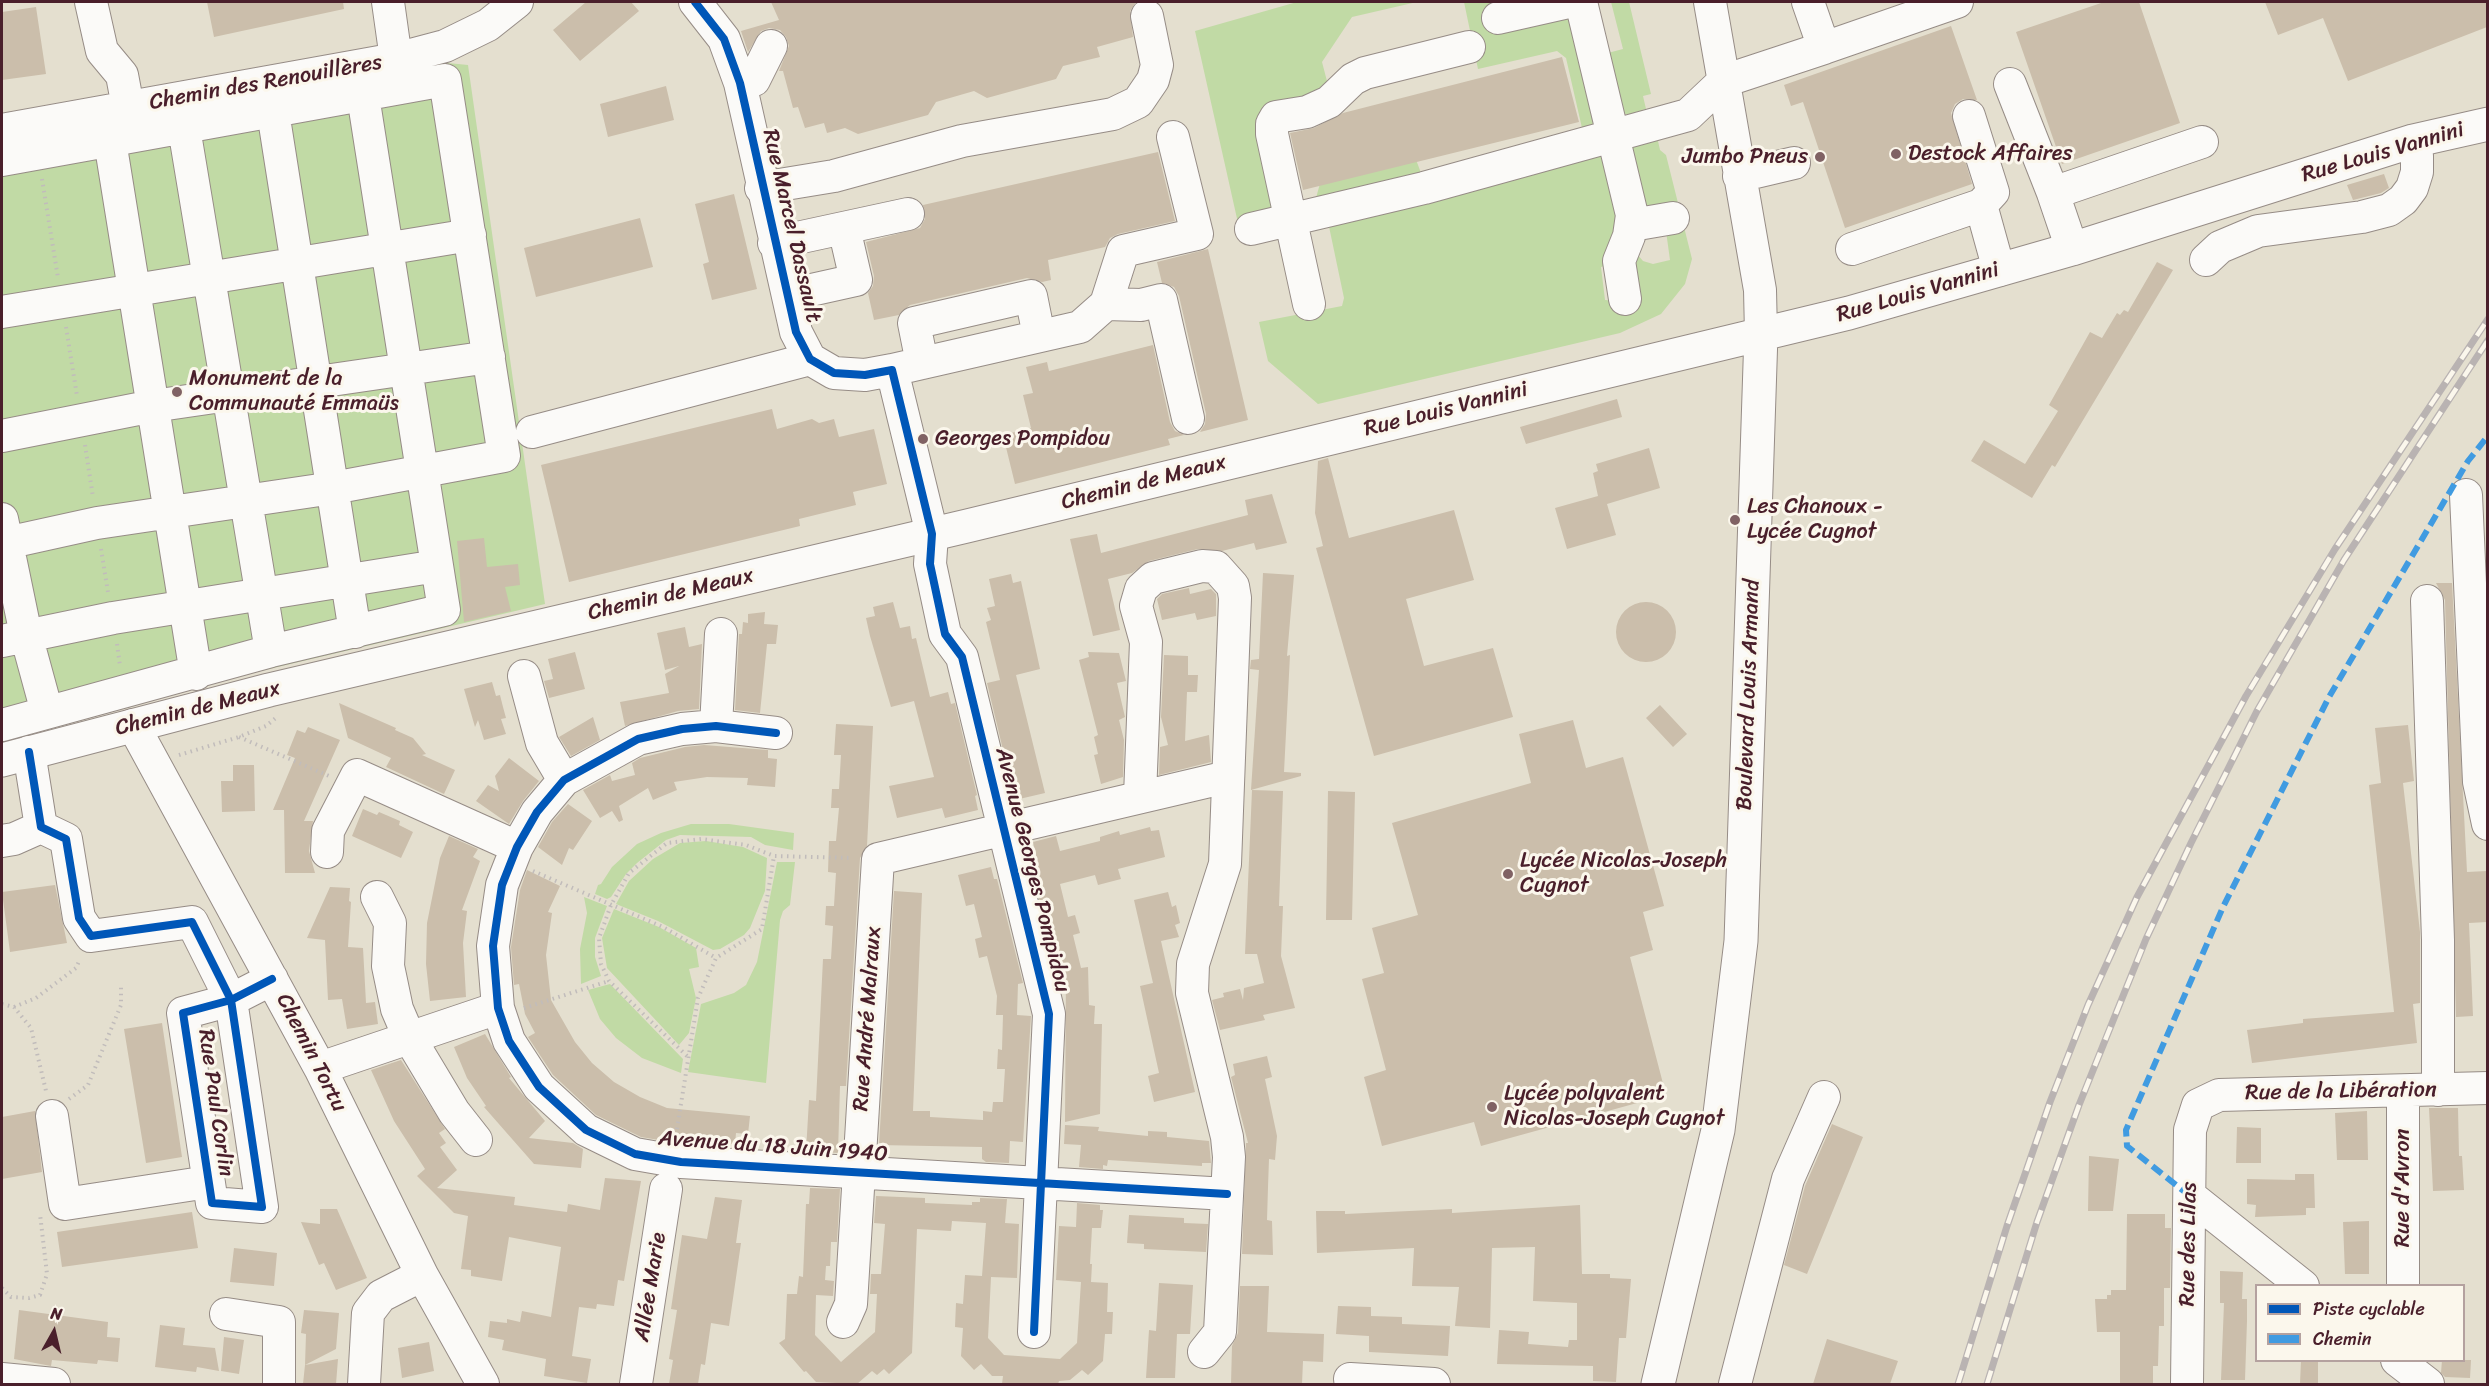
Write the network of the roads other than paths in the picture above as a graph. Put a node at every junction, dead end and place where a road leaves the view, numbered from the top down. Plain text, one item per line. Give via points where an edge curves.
1 (92, 2) edge
2 (388, 2) edge
3 (517, 2) edge
4 (1569, 2) edge
5 (1581, 2) edge
6 (1710, 2) edge
7 (1808, 2) edge
8 (1957, 2) edge
9 (706, 5) edge
10 (1147, 16) dead end
11 (1498, 18) dead end
12 (771, 46) dead end
13 (1469, 47) dead end
14 (1824, 48) junction
15 (396, 59) junction
16 (1724, 81) junction
17 (740, 83) junction
18 (2010, 84) dead end
19 (363, 96) junction
20 (128, 107) junction
21 (273, 112) junction
22 (1969, 116) dead end
23 (2487, 124) edge
24 (184, 128) junction
25 (2, 130) edge
26 (1612, 135) junction
27 (1173, 137) dead end
28 (110, 141) junction
29 (2413, 141) junction
30 (2202, 142) dead end
31 (2, 160) edge
32 (1794, 163) dead end
33 (1739, 176) junction
34 (761, 188) junction
35 (2054, 193) junction
36 (1981, 205) junction
37 (908, 214) dead end
38 (1673, 218) dead end
39 (1290, 219) junction
40 (1632, 225) junction
41 (844, 228) junction
42 (1251, 229) dead end
43 (470, 235) junction
44 (774, 243) junction
45 (386, 249) junction
46 (1852, 249) dead end
47 (2072, 249) junction
48 (2206, 260) dead end
49 (297, 265) junction
50 (1999, 270) junction
51 (209, 277) junction
52 (811, 290) dead end
53 (133, 291) junction
54 (1625, 299) dead end
55 (1106, 304) junction
56 (1309, 304) dead end
57 (2, 312) edge
58 (1761, 334) junction
59 (1039, 336) junction
60 (489, 357) junction
61 (810, 359) junction
62 (907, 367) junction
63 (406, 370) junction
64 (316, 384) junction
65 (229, 395) junction
66 (153, 406) junction
67 (1188, 418) dead end
68 (532, 432) dead end
69 (1341, 435) joint
70 (2, 436) edge
71 (422, 472) junction
72 (333, 488) junction
73 (2466, 495) dead end
74 (246, 500) junction
75 (170, 512) junction
76 (932, 534) junction
77 (3, 536) edge
78 (437, 566) junction
79 (347, 580) junction
80 (262, 594) junction
81 (2427, 601) dead end
82 (185, 607) junction
83 (355, 632) junction
84 (721, 634) dead end
85 (14, 638) edge
86 (271, 651) junction
87 (524, 676) dead end
88 (199, 685) junction
89 (47, 712) junction
90 (2, 724) edge
91 (133, 725) junction
92 (716, 726) junction
93 (776, 733) dead end
94 (15, 756) edge
95 (1227, 777) junction
96 (564, 780) junction
97 (1140, 796) junction
98 (2487, 824) edge
99 (41, 827) junction
100 (1003, 830) junction
101 (2, 841) edge
102 (327, 852) dead end
103 (515, 854) junction
104 (377, 897) dead end
105 (272, 978) junction
106 (231, 999) junction
107 (500, 1012) junction
108 (409, 1037) junction
109 (320, 1068) junction
110 (2487, 1088) edge
111 (2438, 1090) junction
112 (2403, 1091) junction
113 (1824, 1097) dead end
114 (2198, 1105) joint
115 (52, 1116) road end
116 (476, 1140) dead end
117 (858, 1172) junction
118 (668, 1174) junction
119 (208, 1182) junction
120 (1040, 1182) junction
121 (1227, 1194) junction
122 (2190, 1196) junction
123 (422, 1275) junction
124 (2300, 1284) edge
125 (2403, 1284) edge
126 (226, 1314) dead end
127 (843, 1322) dead end
128 (1034, 1332) dead end
129 (1204, 1352) dead end
130 (2402, 1368) edge
131 (2, 1379) edge
132 (1350, 1379) dead end
133 (54, 1384) edge
134 (279, 1384) edge
135 (364, 1384) edge
136 (483, 1384) edge
137 (636, 1384) edge
138 (1434, 1384) edge
139 (1658, 1384) edge
140 (1735, 1384) edge
141 (2187, 1384) edge
142 (2428, 1384) edge

1 - 20 street via 102,51 122,75
2 - 15 street
3 - 15 street, Chemin des Renouillères via 488,25 445,46
4 - 11 street
5 - 26 street
6 - 16 street, Boulevard Louis Armand
7 - 14 street
8 - 14 street
9 - 17 street, Rue Marcel Dassault
10 - 34 street via 1157,65 1153,80 1138,102 1113,114 962,141 834,176
12 - 17 street via 754,80
13 - 39 street via 1365,74 1353,79 1329,102 1307,112 1276,117 1272,134
14 - 16 street
15 - 20 street, Chemin des Renouillères
16 - 26 street via 1688,116
16 - 33 street, Boulevard Louis Armand
17 - 34 street, Rue Marcel Dassault
18 - 35 street
19 - 21 street
19 - 43 street via 445,80
19 - 45 street
20 - 25 street, Chemin des Renouillères
21 - 24 street
21 - 49 street
22 - 36 street via 1993,192
23 - 29 main road, Rue Louis Vannini
24 - 28 street
24 - 51 street
26 - 39 street via 1424,188
26 - 40 street
27 - 55 street via 1197,234 1123,251
28 - 31 street
28 - 53 street
29 - 47 main road, Rue Louis Vannini
29 - 48 street via 2417,172 2412,188 2389,210 2258,231 2228,244
30 - 35 street
32 - 33 street
33 - 58 street, Boulevard Louis Armand via 1760,290
34 - 44 street, Rue Marcel Dassault
35 - 47 street
36 - 46 street
36 - 50 street
37 - 41 street
38 - 40 street
39 - 42 street
39 - 56 street
40 - 54 street via 1619,261
41 - 44 street
41 - 52 street via 856,280
43 - 45 street
43 - 60 street
44 - 61 street, Rue Marcel Dassault via 796,332
45 - 49 street
45 - 63 street
47 - 50 main road, Rue Louis Vannini
49 - 51 street
49 - 64 street
50 - 58 main road, Rue Louis Vannini
51 - 53 street
51 - 65 street
53 - 57 street
53 - 66 street
55 - 59 street via 1080,327
55 - 67 street via 1141,305 1161,300
58 - 69 main road, Rue Louis Vannini
58 - 139 main road, Boulevard Louis Armand via 1741,941 1718,1130
59 - 62 street
59 - 62 street via 1031,296 914,322
60 - 63 street
60 - 71 street via 504,456
61 - 62 street via 834,373 865,375
61 - 68 street
62 - 76 street
63 - 64 street
63 - 71 street
64 - 65 street
64 - 72 street
65 - 66 street
65 - 74 street
66 - 70 street
66 - 75 street
69 - 76 main road, Chemin de Meaux
71 - 72 street
71 - 78 street
72 - 74 street
72 - 79 street
73 - 98 street via 2479,782
74 - 75 street
74 - 80 street
75 - 77 street
75 - 82 street
76 - 88 main road, Chemin de Meaux
76 - 100 street, Avenue Georges Pompidou via 949,560 967,629 962,657
77 - 85 street
78 - 79 street
78 - 83 street via 444,610
79 - 80 street
79 - 83 street
80 - 82 street
80 - 86 street
81 - 111 street via 2438,940
82 - 85 street
82 - 88 street
83 - 86 street
84 - 92 street
85 - 89 street
86 - 88 street
87 - 96 street via 542,743
88 - 89 street
88 - 91 main road, Chemin de Meaux
89 - 90 street
91 - 94 main road, Chemin de Meaux
91 - 105 street, Chemin Tortu
92 - 93 street, Avenue du 18 Juin 1940
92 - 96 street, Avenue du 18 Juin 1940 via 638,739
94 - 99 street
95 - 97 street
95 - 97 street via 1235,598 1227,576 1216,567 1202,566 1153,578 1141,589 1136,606 1146,642
95 - 121 street via 1225,864 1193,964 1192,993 1227,1137
96 - 103 street, Avenue du 18 Juin 1940 via 537,812
97 - 100 street
99 - 101 street
99 - 106 street, Rue Paul Corlin via 66,839 79,918 91,936 192,922
100 - 117 street, Rue André Malraux via 878,859
100 - 120 street, Avenue Georges Pompidou via 1048,1014
102 - 103 street via 328,831 357,775
103 - 107 street, Avenue du 18 Juin 1940 via 502,885 493,946
104 - 108 street via 390,923 388,966 396,1009
105 - 106 street, Rue Paul Corlin
105 - 109 street, Chemin Tortu
106 - 119 street, Rue Paul Corlin via 183,1013
106 - 119 street, Rue Paul Corlin via 262,1207 212,1203
107 - 108 street
107 - 118 street, Avenue du 18 Juin 1940 via 509,1041 539,1087 586,1130
108 - 109 street
108 - 116 street via 454,1112
109 - 123 street, Chemin Tortu
110 - 111 street, Rue de la Libération
111 - 112 street, Rue de la Libération
112 - 114 street, Rue de la Libération via 2219,1095
112 - 125 street, Rue d'Avron
113 - 140 street via 1788,1179
114 - 122 street, Rue des Lilas via 2190,1130
115 - 119 street, Rue Paul Corlin via 65,1204
117 - 118 street, Avenue du 18 Juin 1940
117 - 120 street, Avenue du 18 Juin 1940
117 - 127 street, Rue André Malraux via 851,1304
118 - 137 street, Allée Marie
120 - 121 street, Avenue du 18 Juin 1940
120 - 128 street, Avenue Georges Pompidou
121 - 129 street via 1220,1332
122 - 124 street
122 - 141 street, Rue des Lilas
123 - 135 street via 381,1296 368,1313
123 - 136 street, Chemin Tortu
126 - 134 street via 279,1322
130 - 142 street
131 - 133 street
132 - 138 street

